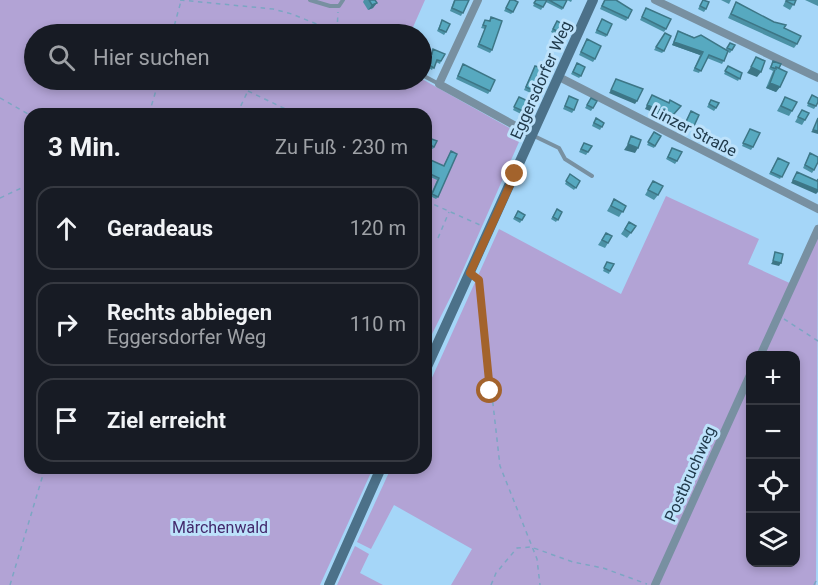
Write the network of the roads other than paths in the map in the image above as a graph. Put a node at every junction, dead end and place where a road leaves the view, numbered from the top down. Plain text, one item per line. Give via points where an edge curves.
1 (310, 0) edge
2 (343, 0) edge
3 (477, 0) edge
4 (594, 0) edge
5 (655, 0) edge
6 (558, 77) junction
7 (818, 78) edge
8 (432, 80) edge
9 (439, 84) junction
10 (532, 135) junction
11 (592, 176) dead end
12 (818, 209) edge
13 (818, 229) edge
14 (762, 351) edge
15 (432, 356) edge
16 (746, 384) edge
17 (378, 474) edge
18 (329, 585) edge
19 (655, 585) edge

1 - 2 lane via 330,6 339,6
3 - 9 street
4 - 6 main road, Eggersdorfer Weg
5 - 7 street
6 - 10 main road, Eggersdorfer Weg
6 - 12 street, Linzer Straße
8 - 9 lane
9 - 10 street
10 - 11 lane via 559,148 565,159
10 - 15 main road, Eggersdorfer Weg
13 - 14 street
16 - 19 street, Postbruchweg
17 - 18 main road

